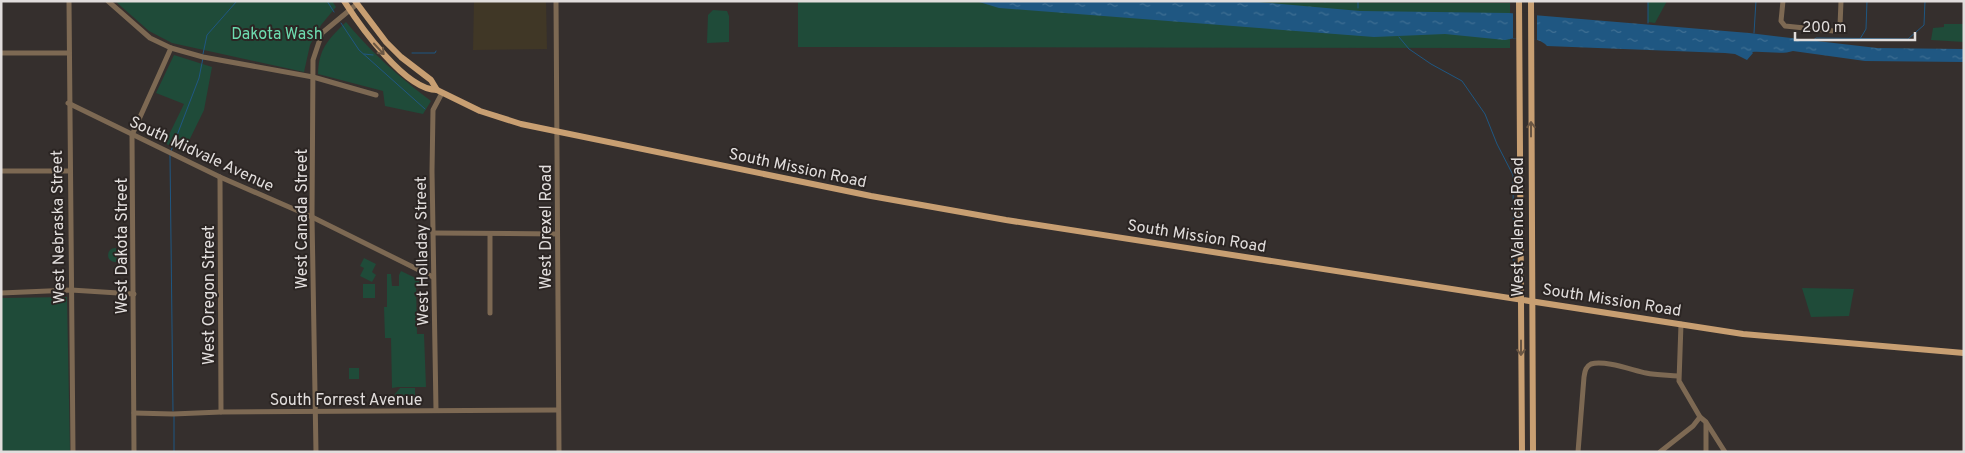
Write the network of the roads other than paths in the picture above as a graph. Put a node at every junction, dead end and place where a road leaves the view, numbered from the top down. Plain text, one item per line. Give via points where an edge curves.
1 (68, 1) edge
2 (108, 1) edge
3 (344, 1) edge
4 (556, 1) edge
5 (1519, 1) edge
6 (1531, 1) edge
7 (1783, 1) edge
8 (1841, 1) edge
9 (356, 3) edge
10 (350, 10) junction
11 (171, 48) junction
12 (1, 53) edge
13 (69, 53) junction
14 (313, 77) junction
15 (439, 91) junction
16 (376, 95) dead end
17 (68, 103) junction
18 (556, 130) junction
19 (132, 135) junction
20 (1, 171) edge
21 (69, 171) junction
22 (220, 178) junction
23 (312, 217) junction
24 (433, 233) junction
25 (490, 234) junction
26 (557, 234) junction
27 (433, 277) junction
28 (71, 290) junction
29 (1, 293) edge
30 (134, 294) junction
31 (1521, 299) junction
32 (1532, 301) junction
33 (490, 313) dead end
34 (1681, 324) junction
35 (1964, 353) edge
36 (1678, 376) junction
37 (436, 410) junction
38 (558, 410) junction
39 (221, 412) junction
40 (314, 412) junction
41 (134, 414) junction
42 (1700, 417) junction
43 (1706, 422) junction
44 (73, 452) edge
45 (134, 452) edge
46 (316, 452) edge
47 (558, 452) edge
48 (1522, 452) edge
49 (1533, 452) edge
50 (1578, 452) edge
51 (1660, 452) edge
52 (1706, 452) edge
53 (1725, 452) edge

1 - 13 street, West Nebraska Street
2 - 11 street via 150,38
3 - 10 main road, South Mission Road
4 - 18 street, West Drexel Road
5 - 31 main road, West Valencia Road
32 -> 6 main road, West Valencia Road
7 - 8 street via 1782,25 1834,31 1840,26
9 - 10 street, West Canada Street
9 - 15 main road, South Mission Road via 386,42 431,80
10 - 14 street, West Canada Street via 322,33 313,60
10 -> 15 main road, South Mission Road via 370,40 394,65 428,90
11 - 14 street
11 - 19 street, West Dakota Street
12 - 13 street
13 - 17 street, West Nebraska Street
14 - 16 street
14 - 23 street, West Canada Street
15 - 18 main road, South Mission Road via 510,122
15 - 24 street, West Holladay Street via 433,110
17 - 19 street, South Midvale Avenue
17 - 21 street, West Nebraska Street
18 - 26 street, West Drexel Road
18 - 31 main road, South Mission Road via 929,208
19 - 22 street, South Midvale Avenue
19 - 30 street, West Dakota Street
20 - 21 street
21 - 28 street, West Nebraska Street
22 - 23 street, South Midvale Avenue
22 - 39 street, West Oregon Street
23 - 27 street, South Midvale Avenue
23 - 40 street, West Canada Street
24 - 25 street
24 - 27 street, West Holladay Street
25 - 26 street
25 - 33 street
26 - 38 street, West Drexel Road
27 - 37 street, West Holladay Street
28 - 29 street
28 - 30 street
28 - 44 street, West Nebraska Street
30 - 41 street, West Dakota Street
31 - 32 main road, South Mission Road
31 -> 48 main road, West Valencia Road
32 - 34 main road, South Mission Road
32 - 49 main road, West Valencia Road
34 - 35 main road, South Mission Road via 1743,334
34 - 36 street
36 - 42 street
36 - 50 street via 1646,373 1621,366 1589,365 1584,377
37 - 38 street, South Forrest Avenue
37 - 40 street, South Forrest Avenue
38 - 47 street, West Drexel Road
39 - 40 street, South Forrest Avenue
39 - 41 street, South Forrest Avenue
40 - 46 street, West Canada Street
41 - 45 street, West Dakota Street
42 - 43 street
42 - 51 street
43 - 52 street
43 - 53 street

